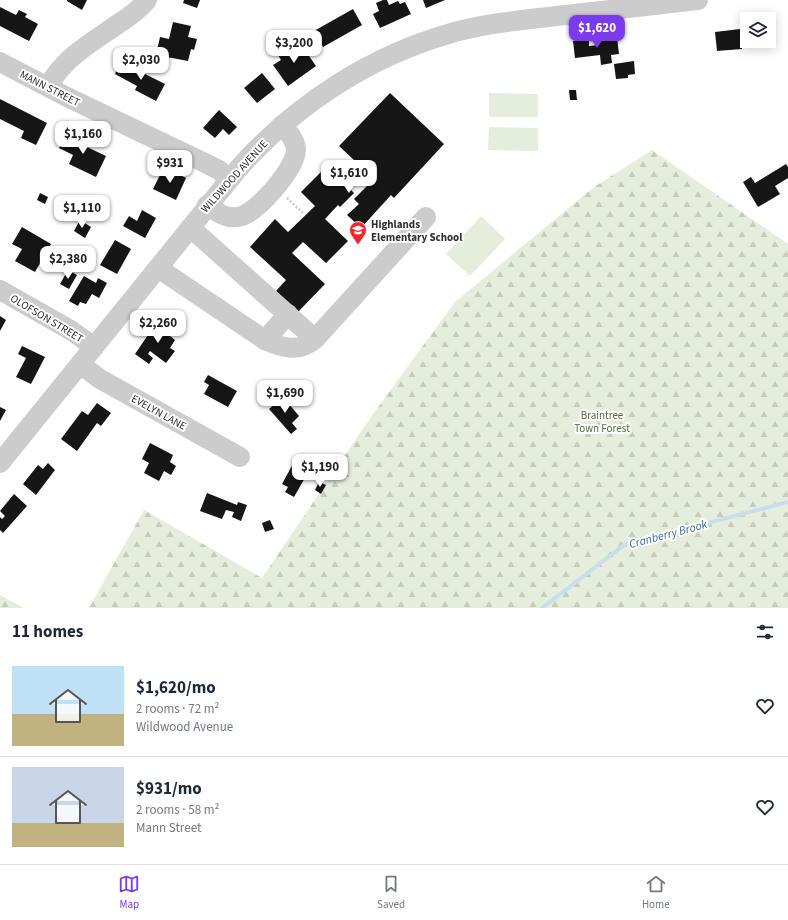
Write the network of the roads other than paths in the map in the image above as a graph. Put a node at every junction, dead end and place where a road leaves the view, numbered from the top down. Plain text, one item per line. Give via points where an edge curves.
1 (147, 0) edge
2 (698, 0) edge
3 (0, 62) edge
4 (48, 87) junction
5 (282, 125) junction
6 (229, 178) junction
7 (208, 205) junction
8 (426, 217) dead end
9 (190, 228) junction
10 (158, 268) junction
11 (0, 290) edge
12 (288, 314) junction
13 (315, 339) junction
14 (265, 340) junction
15 (94, 347) junction
16 (80, 364) junction
17 (240, 457) dead end
18 (0, 463) edge

1 - 4 street via 136,11 69,59 58,70
2 - 5 street, WILDWOOD AVENUE via 504,22 456,32 408,48 355,74 318,97
3 - 4 street, MANN STREET
4 - 6 street, MANN STREET via 219,170
5 - 6 street, WILDWOOD AVENUE
5 - 7 street via 295,143 296,153 289,170 267,196 246,214 236,218 225,216
6 - 7 street, WILDWOOD AVENUE
7 - 9 street, WILDWOOD AVENUE
8 - 13 street
9 - 10 street, WILDWOOD AVENUE
9 - 12 street
10 - 14 street
10 - 15 street, WILDWOOD AVENUE
11 - 15 street, OLOFSON STREET via 72,331
12 - 13 street
12 - 14 street
13 - 14 street via 305,346 293,348
15 - 16 street, WILDWOOD AVENUE
16 - 17 street, EVELYN LANE via 100,379
16 - 18 street, WILDWOOD AVENUE

